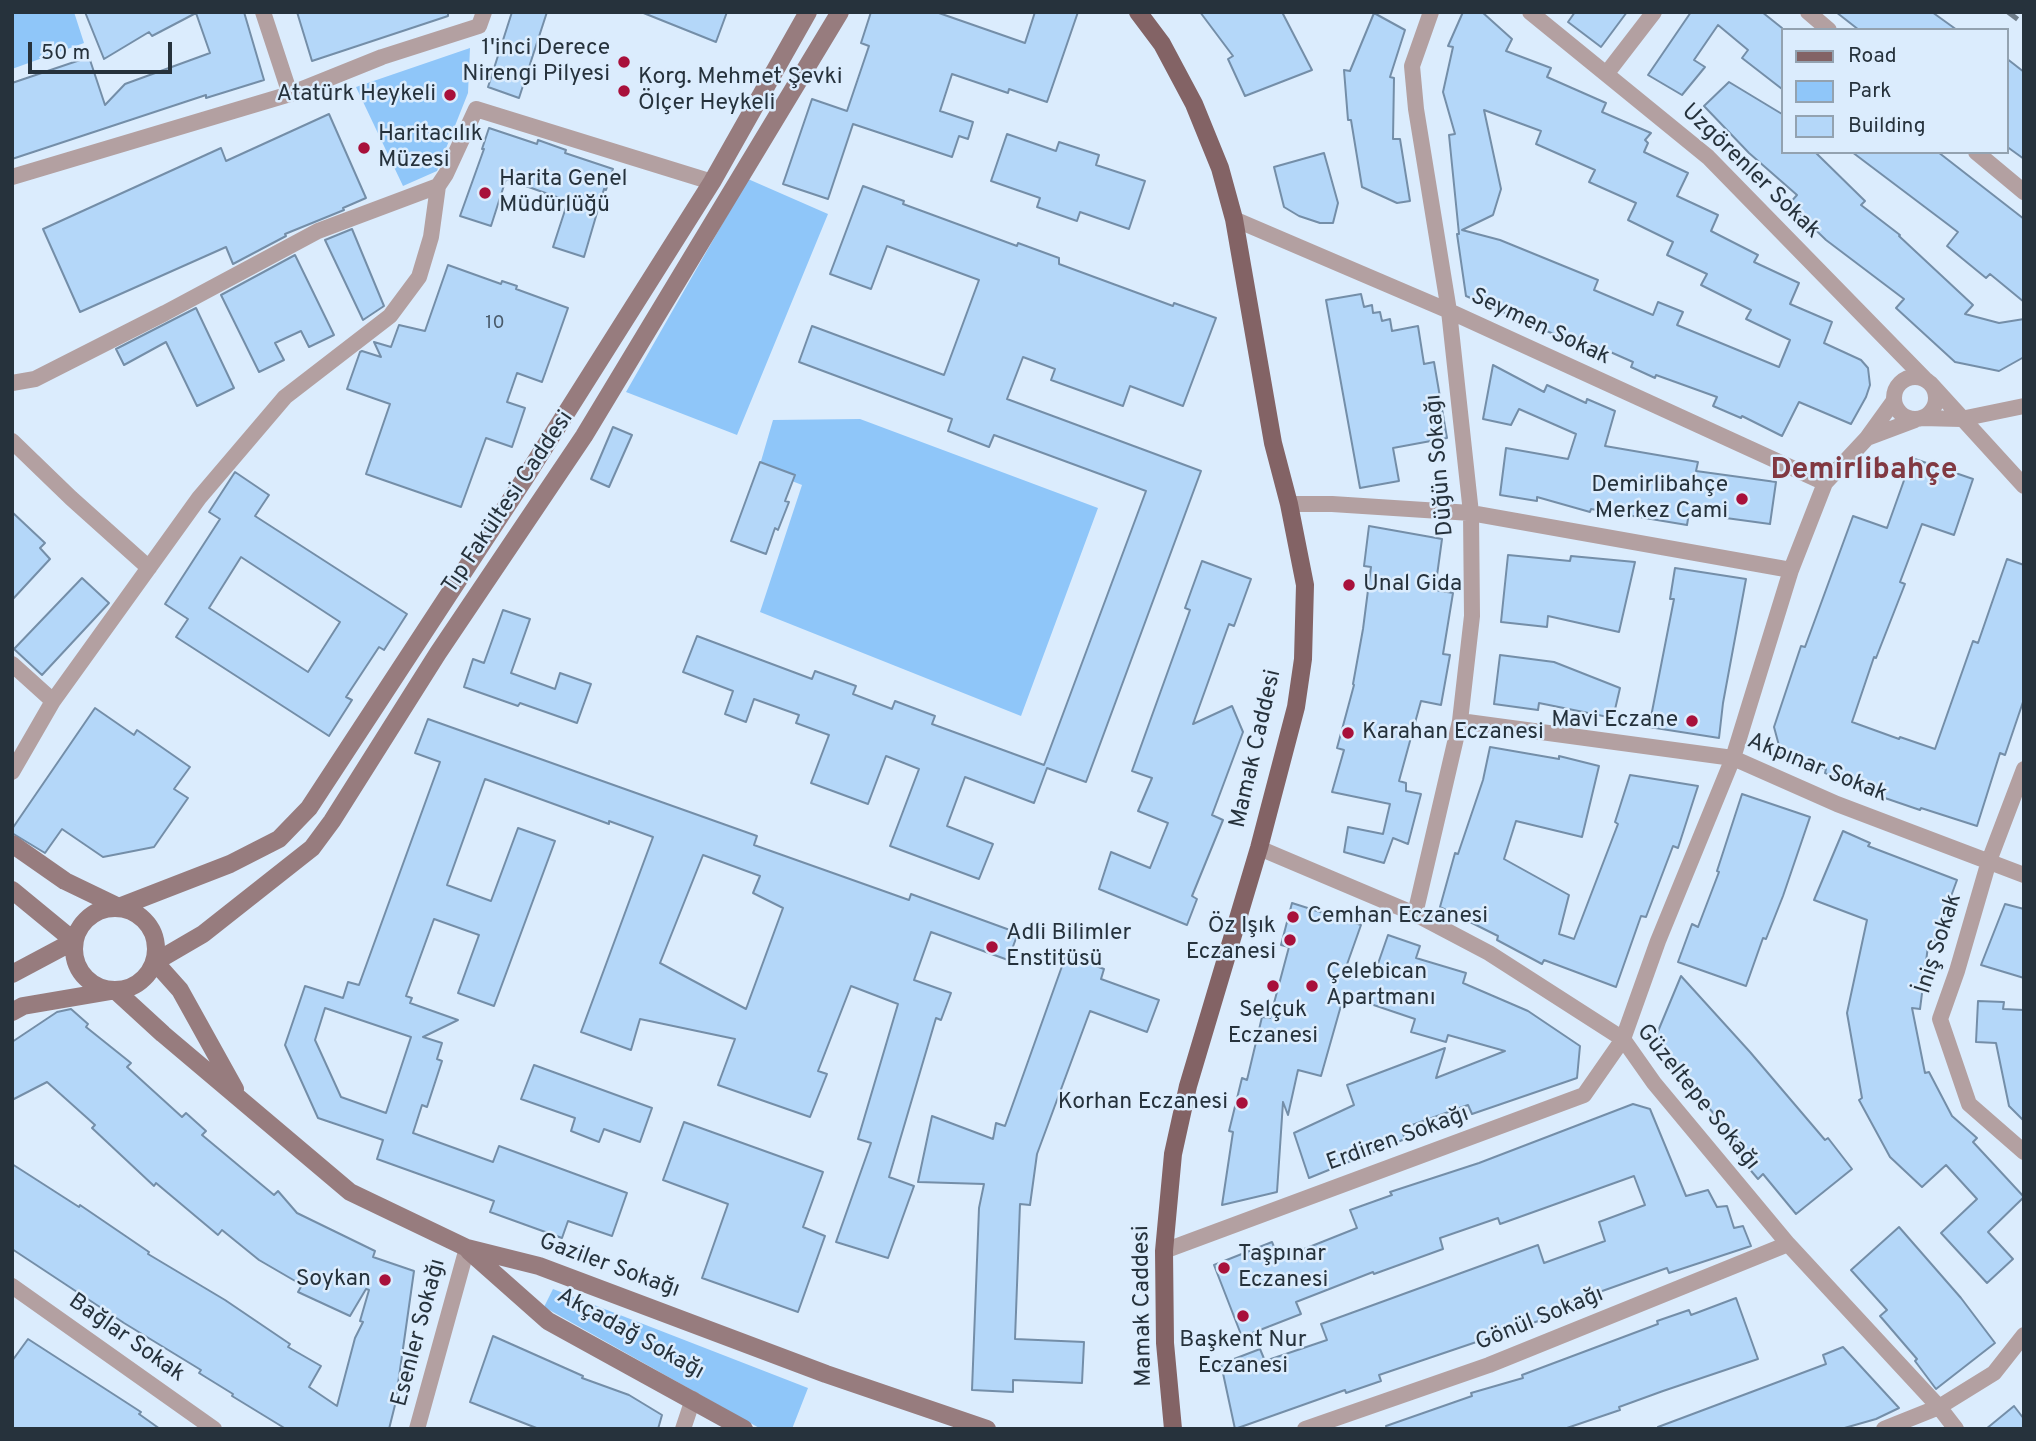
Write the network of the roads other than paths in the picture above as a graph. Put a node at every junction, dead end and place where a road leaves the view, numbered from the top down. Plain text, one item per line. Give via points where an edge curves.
1 (263, 12) edge
2 (484, 12) edge
3 (808, 12) edge
4 (840, 12) edge
5 (1138, 12) edge
6 (1431, 12) edge
7 (1530, 12) edge
8 (1654, 12) edge
9 (1808, 12) edge
10 (1827, 28) edge
11 (1607, 73) junction
12 (290, 94) junction
13 (1978, 154) edge
14 (12, 177) edge
15 (712, 182) junction
16 (438, 186) junction
17 (2024, 192) edge
18 (1234, 219) junction
19 (1449, 311) junction
20 (1901, 353) junction
21 (1928, 381) junction
22 (12, 383) edge
23 (1895, 395) junction
24 (2024, 406) edge
25 (1919, 419) junction
26 (1961, 419) junction
27 (1867, 438) junction
28 (12, 441) edge
29 (1825, 483) junction
30 (2024, 486) edge
31 (1289, 504) junction
32 (1471, 513) junction
33 (149, 568) junction
34 (1791, 570) junction
35 (12, 664) edge
36 (53, 701) junction
37 (1460, 720) junction
38 (1733, 758) junction
39 (2024, 769) edge
40 (12, 772) edge
41 (12, 844) edge
42 (1259, 849) junction
43 (1989, 861) junction
44 (2024, 876) edge
45 (12, 890) edge
46 (119, 907) junction
47 (1415, 914) junction
48 (74, 941) junction
49 (155, 962) junction
50 (12, 974) edge
51 (115, 990) junction
52 (12, 1012) edge
53 (1623, 1039) junction
54 (242, 1101) junction
55 (2024, 1152) edge
56 (1788, 1244) junction
57 (467, 1248) junction
58 (1164, 1251) junction
59 (12, 1286) edge
60 (2024, 1335) edge
61 (692, 1399) junction
62 (1939, 1407) junction
63 (215, 1429) edge
64 (417, 1429) edge
65 (683, 1429) edge
66 (744, 1429) edge
67 (987, 1429) edge
68 (1173, 1429) edge
69 (1305, 1429) edge
70 (1884, 1429) edge
71 (1955, 1429) edge

1 - 12 street
2 - 12 street via 479,26 382,57
3 - 15 main road, Tıp Fakültesi Caddesi
4 - 49 main road, Tıp Fakültesi Caddesi via 584,436 332,821 312,848 203,934
5 - 18 main road, Mamak Caddesi via 1162,44 1194,104 1220,168
6 - 19 street, Düğün Sokağı via 1412,66
7 - 11 street, Uzgörenler Sokak
8 - 11 street
9 - 10 street
11 - 20 street, Uzgörenler Sokak via 1708,156
12 - 14 street
13 - 17 street
15 - 16 street via 476,109
15 - 46 main road, Tıp Fakültesi Caddesi via 309,808 279,839 243,858
16 - 22 street via 318,231 35,379
16 - 33 street via 431,237 419,277 390,316 285,397 199,498
18 - 19 street, Seymen Sokak
18 - 31 main road, Mamak Caddesi via 1273,443
19 - 29 street, Seymen Sokak
19 - 32 street, Düğün Sokağı
20 - 21 street, Uzgörenler Sokak
20 - 23 street
21 - 23 street via 1905,379
21 - 25 street via 1936,403
21 - 26 street, Uzgörenler Sokak
23 - 25 street via 1901,415
23 - 27 street
24 - 26 street
25 - 26 street
25 - 27 street
26 - 30 street, Uzgörenler Sokak
27 - 29 street
28 - 33 street
29 - 34 street, Erdiren Sokağı
31 - 32 street
31 - 42 main road, Mamak Caddesi via 1305,585 1303,659 1296,707
32 - 34 street
32 - 37 street, Düğün Sokağı via 1472,616
33 - 36 street
34 - 38 street, Erdiren Sokağı
35 - 36 street
36 - 40 street
37 - 38 street, Akpınar Sokak
37 - 47 street, Düğün Sokağı
38 - 43 street, Akpınar Sokak via 1837,804
38 - 53 street, Erdiren Sokağı
39 - 43 street, İniş Sokak
41 - 46 main road via 65,881
42 - 47 street, Güzeltepe Sokağı
42 - 58 main road, Mamak Caddesi via 1188,1086 1173,1154
43 - 44 street, Akpınar Sokak
43 - 55 street, İniş Sokak via 1940,1019 1969,1104
45 - 48 main road
46 - 48 main road via 89,916
46 - 49 main road via 142,916 150,926 157,950
47 - 53 street, Güzeltepe Sokağı via 1489,953
48 - 50 main road
48 - 51 main road via 83,975 92,984
49 - 51 main road via 143,980
49 - 54 main road, Gaziler Sokağı via 180,990
51 - 52 main road via 23,1006
51 - 54 main road, Gaziler Sokağı
53 - 56 street, Güzeltepe Sokağı
53 - 58 street, Erdiren Sokağı via 1584,1095
54 - 57 main road, Gaziler Sokağı via 350,1192
56 - 62 street, Güzeltepe Sokağı
56 - 69 street, Gönül Sokağı via 1489,1365
57 - 61 main road, Akçadağ Sokağı via 548,1321
57 - 64 street, Esenler Sokağı
57 - 67 main road, Gaziler Sokağı via 539,1266
58 - 68 main road, Mamak Caddesi via 1165,1343
59 - 63 street, Bağlar Sokak
60 - 62 street via 1994,1373
61 - 65 street
61 - 66 main road, Akçadağ Sokağı
62 - 70 street
62 - 71 street, Güzeltepe Sokağı

